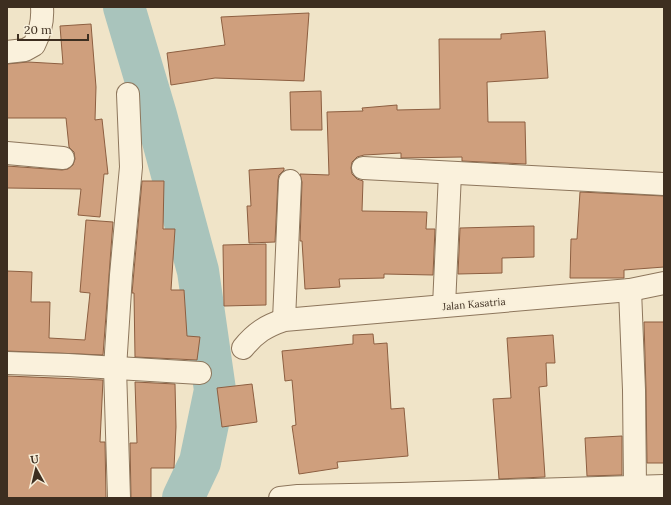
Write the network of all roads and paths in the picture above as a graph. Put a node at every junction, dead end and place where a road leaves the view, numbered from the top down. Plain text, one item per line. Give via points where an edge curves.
1 (42, 7) edge
2 (7, 52) edge
3 (128, 94) dead end
4 (7, 153) edge
5 (63, 158) dead end
6 (363, 168) dead end
7 (450, 173) junction
8 (290, 181) dead end
9 (664, 184) edge
10 (664, 283) edge
11 (630, 290) junction
12 (444, 306) junction
13 (284, 320) junction
14 (243, 348) dead end
15 (7, 363) edge
16 (115, 368) junction
17 (200, 373) dead end
18 (664, 486) edge
19 (635, 487) junction
20 (401, 496) edge
21 (120, 498) edge
22 (280, 498) edge

1 - 2 street via 40,30 34,45 25,50
3 - 16 street via 131,166
4 - 5 street
6 - 7 street
7 - 9 street
7 - 12 street
8 - 13 street
10 - 11 street, Jalan Kasatria
11 - 12 street, Jalan Kasatria
11 - 19 street
12 - 13 street, Jalan Kasatria
13 - 14 street, Jalan Kasatria via 260,330
15 - 16 street
16 - 17 street
16 - 21 street
18 - 19 street
19 - 20 street
20 - 22 street

